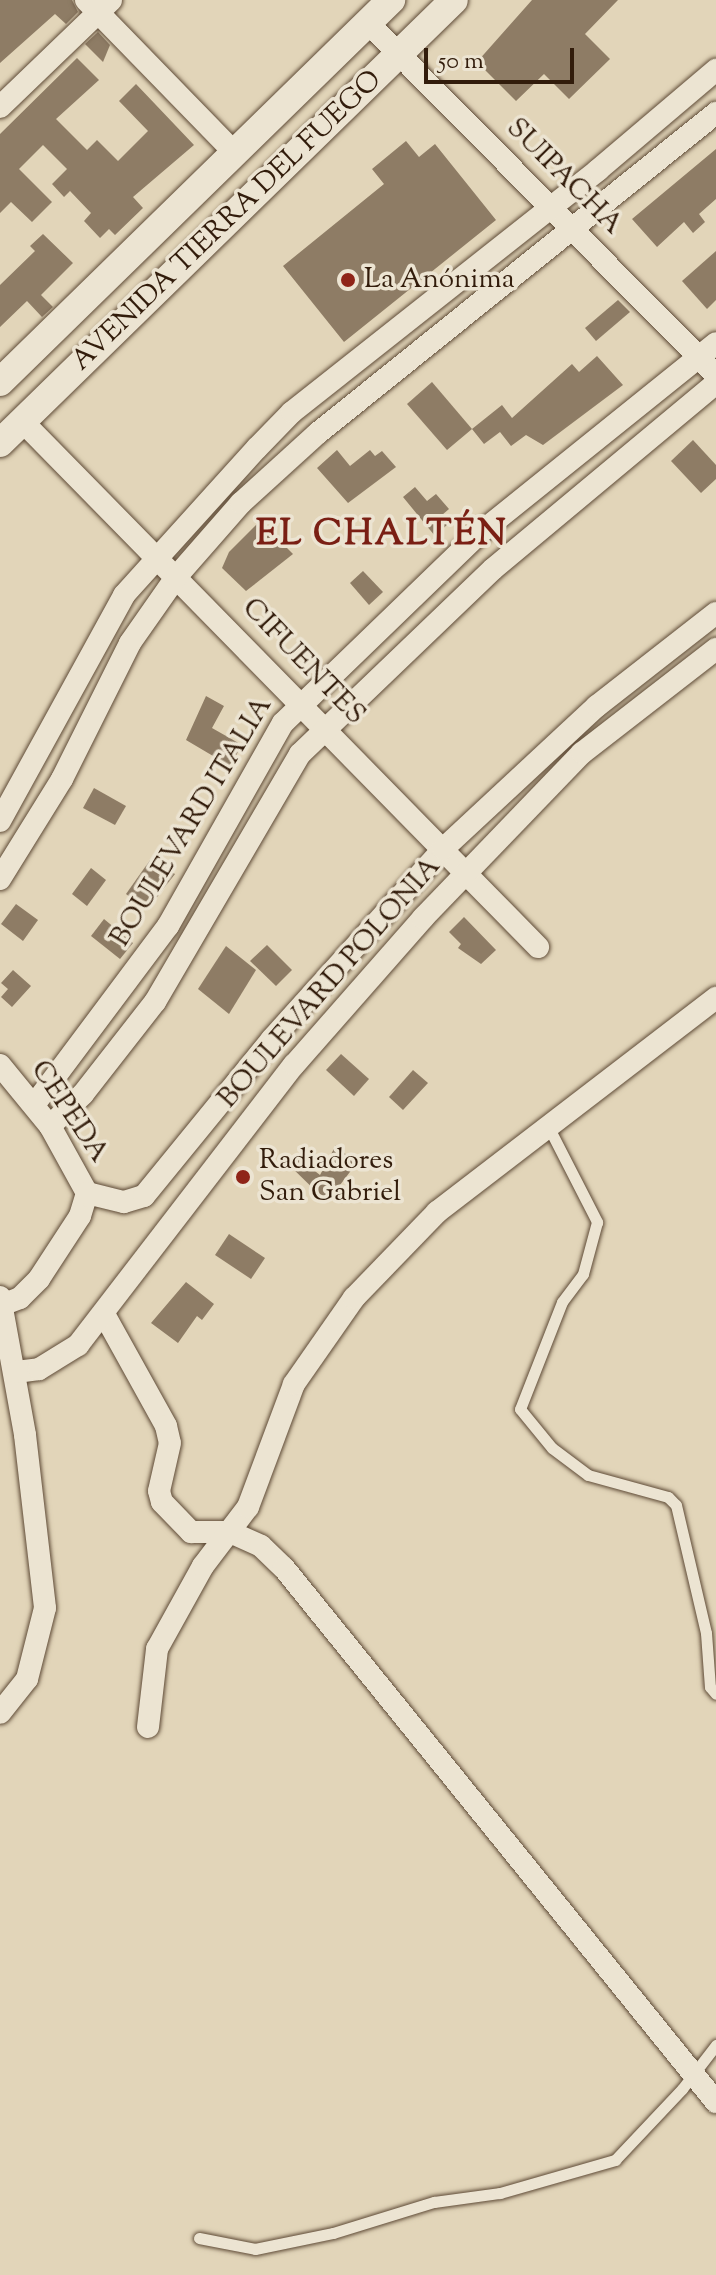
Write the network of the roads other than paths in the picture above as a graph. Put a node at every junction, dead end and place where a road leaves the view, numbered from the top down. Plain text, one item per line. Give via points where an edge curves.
1 (391, 0) edge
2 (454, 0) edge
3 (98, 4) edge
4 (368, 23) junction
5 (399, 53) junction
6 (716, 70) edge
7 (0, 107) edge
8 (716, 113) edge
9 (235, 153) junction
10 (552, 206) junction
11 (573, 228) junction
12 (707, 349) edge
13 (716, 375) edge
14 (0, 382) edge
15 (716, 383) edge
16 (22, 421) junction
17 (0, 443) edge
18 (155, 556) junction
19 (177, 576) junction
20 (716, 613) edge
21 (716, 649) edge
22 (302, 702) junction
23 (326, 729) junction
24 (0, 821) edge
25 (443, 849) junction
26 (466, 873) junction
27 (0, 879) edge
28 (538, 947) dead end
29 (716, 998) edge
30 (0, 1065) edge
31 (34, 1105) junction
32 (50, 1126) junction
33 (549, 1128) junction
34 (87, 1193) junction
35 (1, 1301) edge
36 (104, 1314) junction
37 (16, 1372) junction
38 (230, 1532) junction
39 (716, 1694) edge
40 (0, 1713) edge
41 (148, 1727) dead end
42 (716, 2045) edge
43 (695, 2074) junction
44 (716, 2102) edge
45 (199, 2238) dead end

1 - 4 street, AVENIDA TIERRA DEL FUEGO
2 - 5 street, AVENIDA TIERRA DEL FUEGO
3 - 7 street
3 - 9 street
4 - 5 street, SUIPACHA
4 - 9 street, AVENIDA TIERRA DEL FUEGO
5 - 10 street, SUIPACHA
5 - 16 street, AVENIDA TIERRA DEL FUEGO
6 - 10 street
8 - 11 street
9 - 14 street, AVENIDA TIERRA DEL FUEGO
10 - 11 street, SUIPACHA
10 - 18 street via 292,412
11 - 12 street, SUIPACHA
11 - 19 street via 286,460
12 - 13 street, SUIPACHA
12 - 22 street, BOULEVARD ITALIA via 480,533
15 - 23 street, BOULEVARD ITALIA via 493,569
16 - 17 street, AVENIDA TIERRA DEL FUEGO
16 - 18 street, CIFUENTES
18 - 19 street, CIFUENTES
18 - 24 street via 124,595
19 - 22 street, CIFUENTES
19 - 27 street via 130,643 62,779
20 - 25 street, BOULEVARD POLONIA via 597,706
21 - 26 street, BOULEVARD POLONIA via 582,753
22 - 23 street, CIFUENTES
22 - 31 street, BOULEVARD ITALIA via 271,741 168,926
23 - 25 street, CIFUENTES
23 - 32 street, BOULEVARD ITALIA via 288,770 155,1002 83,1094
25 - 26 street, CIFUENTES
25 - 34 street, BOULEVARD POLONIA via 272,1039 144,1196 124,1202
26 - 28 street, CIFUENTES
26 - 36 street, BOULEVARD POLONIA via 294,1065
29 - 33 street
30 - 31 street, CEPEDA
31 - 32 street, CEPEDA
32 - 34 street, CEPEDA
33 - 38 street via 437,1212 354,1298 294,1384 248,1507
33 - 39 lane via 597,1222 583,1274 562,1302 520,1409 552,1448 588,1475 668,1497 676,1505 706,1633 710,1687
34 - 35 street, CEPEDA via 80,1216 39,1279 20,1298
35 - 37 street
36 - 37 street, BOULEVARD POLONIA via 60,1359
36 - 38 street via 166,1426 170,1443 159,1491 162,1502 191,1532
37 - 40 street via 45,1608 27,1679
38 - 41 street via 203,1566 157,1649
38 - 43 street via 261,1546 284,1568
42 - 43 lane
43 - 44 street
43 - 45 lane via 615,2160 500,2193 434,2202 333,2233 255,2249

